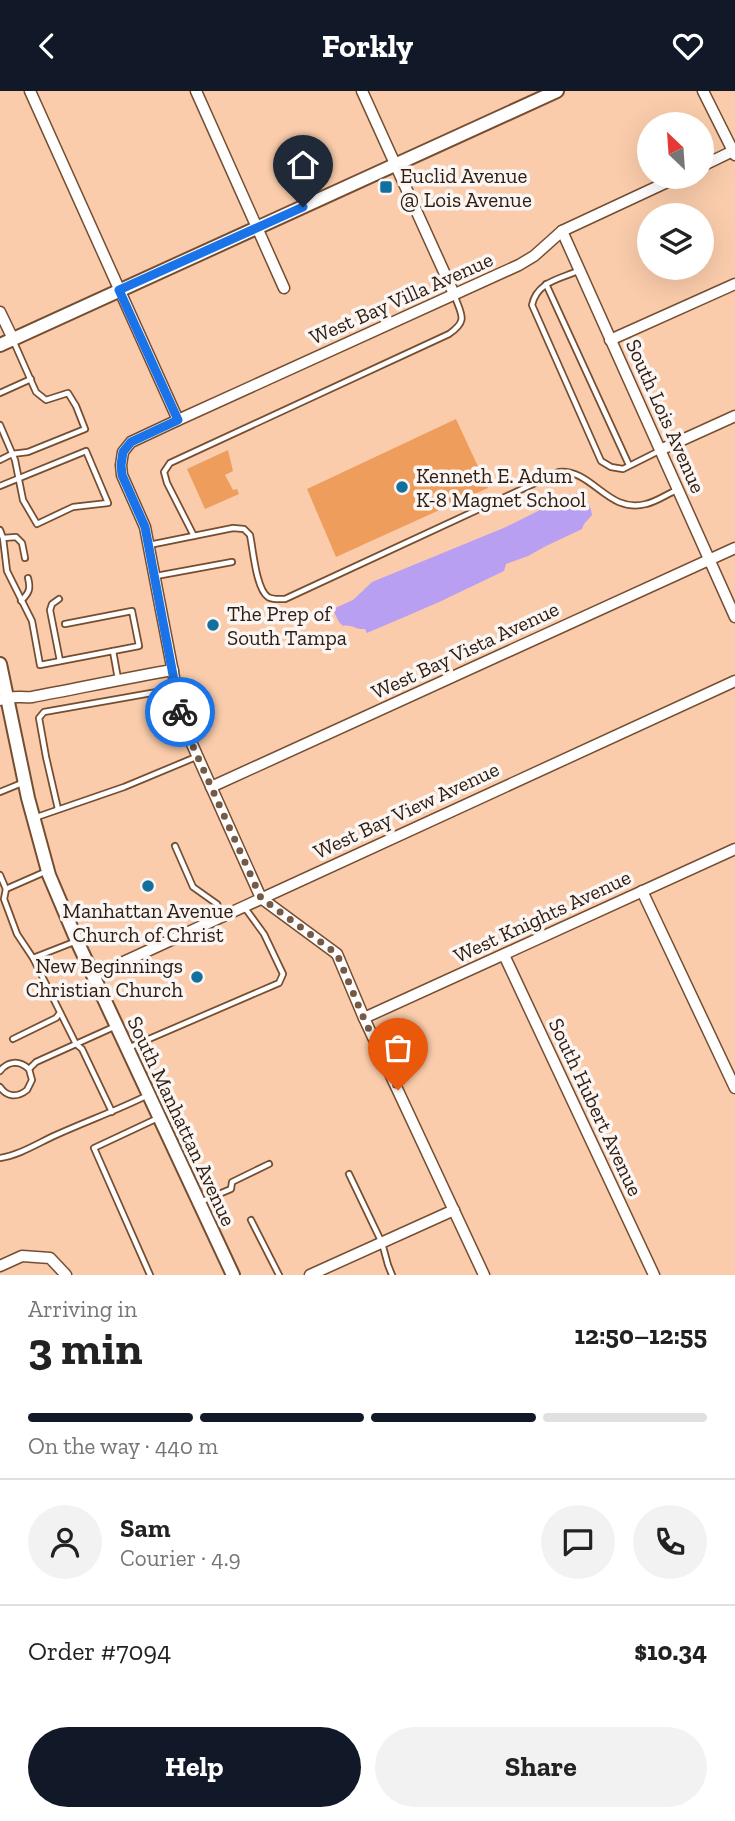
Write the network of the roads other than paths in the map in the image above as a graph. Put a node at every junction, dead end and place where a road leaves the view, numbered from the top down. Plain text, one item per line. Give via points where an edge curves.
1 (30, 91) edge
2 (196, 91) edge
3 (362, 91) edge
4 (557, 91) edge
5 (703, 91) edge
6 (734, 153) edge
7 (714, 161) edge
8 (395, 165) junction
9 (652, 189) edge
10 (257, 227) junction
11 (562, 231) junction
12 (579, 271) junction
13 (735, 283) edge
14 (547, 284) junction
15 (284, 288) dead end
16 (119, 290) junction
17 (454, 294) junction
18 (0, 311) edge
19 (13, 339) junction
20 (610, 340) junction
21 (0, 345) edge
22 (31, 379) junction
23 (0, 393) edge
24 (735, 416) edge
25 (178, 420) junction
26 (0, 425) edge
27 (660, 450) junction
28 (12, 454) junction
29 (0, 460) edge
30 (629, 465) junction
31 (18, 478) junction
32 (0, 486) edge
33 (678, 489) junction
34 (0, 530) edge
35 (194, 536) junction
36 (3, 538) junction
37 (149, 545) junction
38 (735, 548) edge
39 (26, 558) dead end
40 (709, 560) junction
41 (232, 562) dead end
42 (28, 577) dead end
43 (155, 577) junction
44 (59, 599) dead end
45 (21, 600) junction
46 (735, 617) edge
47 (65, 624) dead end
48 (113, 651) junction
49 (60, 661) junction
50 (0, 664) edge
51 (173, 670) junction
52 (118, 679) junction
53 (735, 681) edge
54 (176, 688) junction
55 (2, 697) edge
56 (197, 757) junction
57 (24, 782) junction
58 (211, 787) junction
59 (0, 792) edge
60 (58, 809) junction
61 (33, 818) junction
62 (175, 846) dead end
63 (735, 849) edge
64 (48, 871) junction
65 (0, 875) edge
66 (6, 889) junction
67 (642, 891) junction
68 (261, 898) junction
69 (243, 906) junction
70 (223, 915) junction
71 (77, 941) junction
72 (504, 955) junction
73 (33, 958) junction
74 (93, 976) junction
75 (60, 1012) junction
76 (364, 1019) junction
77 (117, 1026) junction
78 (13, 1039) dead end
79 (76, 1044) junction
80 (127, 1049) junction
81 (29, 1069) junction
82 (0, 1071) edge
83 (0, 1087) edge
84 (735, 1088) edge
85 (149, 1095) junction
86 (112, 1112) junction
87 (160, 1117) junction
88 (0, 1158) edge
89 (269, 1164) dead end
90 (349, 1174) dead end
91 (199, 1203) junction
92 (454, 1210) junction
93 (251, 1220) dead end
94 (382, 1243) junction
95 (0, 1266) edge
96 (66, 1275) edge
97 (150, 1275) edge
98 (233, 1275) edge
99 (279, 1275) edge
100 (310, 1275) edge
101 (392, 1275) edge
102 (484, 1275) edge
103 (654, 1275) edge

1 - 16 street
2 - 10 street
3 - 8 street
4 - 8 main road
5 - 6 street
6 - 7 street
8 - 10 main road
8 - 17 street
9 - 11 street, West Bay Villa Avenue
10 - 15 street
10 - 16 main road
11 - 12 street, South Lois Avenue
11 - 17 street, West Bay Villa Avenue via 519,265
12 - 14 lane
12 - 20 street, South Lois Avenue
13 - 20 street
14 - 30 lane
14 - 30 lane via 534,294 532,305 601,461 623,469
16 - 19 main road
16 - 25 street
17 - 25 street, West Bay Villa Avenue
17 - 35 lane via 463,320 450,334 170,463 164,472 167,483
18 - 19 street
19 - 21 main road
19 - 22 lane
20 - 27 street, South Lois Avenue
22 - 23 lane
22 - 28 lane via 46,400 68,393 85,429
24 - 27 street
25 - 37 street, West Bay Villa Avenue via 131,442 123,452 122,475
26 - 28 lane
27 - 30 lane
27 - 33 street, South Lois Avenue
28 - 29 lane
28 - 31 lane
31 - 31 lane via 86,451 108,503 73,507 37,524 23,500
31 - 32 lane
33 - 35 lane via 646,504 624,505 578,474 559,472 285,599 268,597 261,589 250,535 244,529
33 - 40 street, South Lois Avenue
34 - 36 lane
35 - 37 lane
36 - 39 lane via 16,537
36 - 45 lane via 7,571
37 - 43 street
38 - 40 street, West Bay Vista Avenue
40 - 46 street, South Lois Avenue
40 - 58 street, West Bay Vista Avenue
41 - 43 lane
42 - 45 lane via 30,587
43 - 51 street
44 - 49 lane via 50,610
45 - 49 lane via 32,621 40,665
47 - 48 lane via 132,611 139,646
48 - 49 lane
48 - 52 lane
50 - 55 main road, South Manhattan Avenue
51 - 52 street
51 - 54 street
52 - 55 street via 29,697
53 - 68 street, West Bay View Avenue
54 - 56 street via 183,724
54 - 60 lane via 44,712 39,718
55 - 57 main road, South Manhattan Avenue
56 - 58 street
56 - 60 lane
57 - 59 lane
57 - 61 main road, South Manhattan Avenue
58 - 68 street
60 - 61 lane
61 - 64 main road, South Manhattan Avenue
62 - 70 lane via 193,887 217,904
63 - 67 street, West Knights Avenue
64 - 66 lane
64 - 71 main road, South Manhattan Avenue
65 - 66 lane
66 - 73 lane via 4,899 17,934
67 - 72 street, West Knights Avenue
67 - 84 street
68 - 69 street, West Bay View Avenue
68 - 76 street via 337,954
69 - 70 street, West Bay View Avenue
69 - 80 lane via 264,934 283,974 279,983
70 - 74 street, West Bay View Avenue
71 - 73 lane
71 - 74 main road, South Manhattan Avenue
72 - 76 street, West Knights Avenue
72 - 103 street, South Hubert Avenue
73 - 75 lane
74 - 77 main road, South Manhattan Avenue
75 - 78 lane
75 - 79 lane
76 - 92 street
77 - 79 lane
77 - 80 main road, South Manhattan Avenue
79 - 81 lane
79 - 86 lane
80 - 85 main road, South Manhattan Avenue
81 - 82 lane via 13,1062
81 - 83 lane via 32,1080 23,1094 11,1095
85 - 86 lane
85 - 87 main road, South Manhattan Avenue
86 - 88 lane
87 - 91 main road, South Manhattan Avenue
87 - 97 lane via 94,1148
89 - 91 lane
90 - 94 lane
91 - 98 main road, South Manhattan Avenue
92 - 94 street
92 - 102 street
93 - 99 lane
94 - 100 street
94 - 101 lane
95 - 96 street via 22,1256 50,1258

